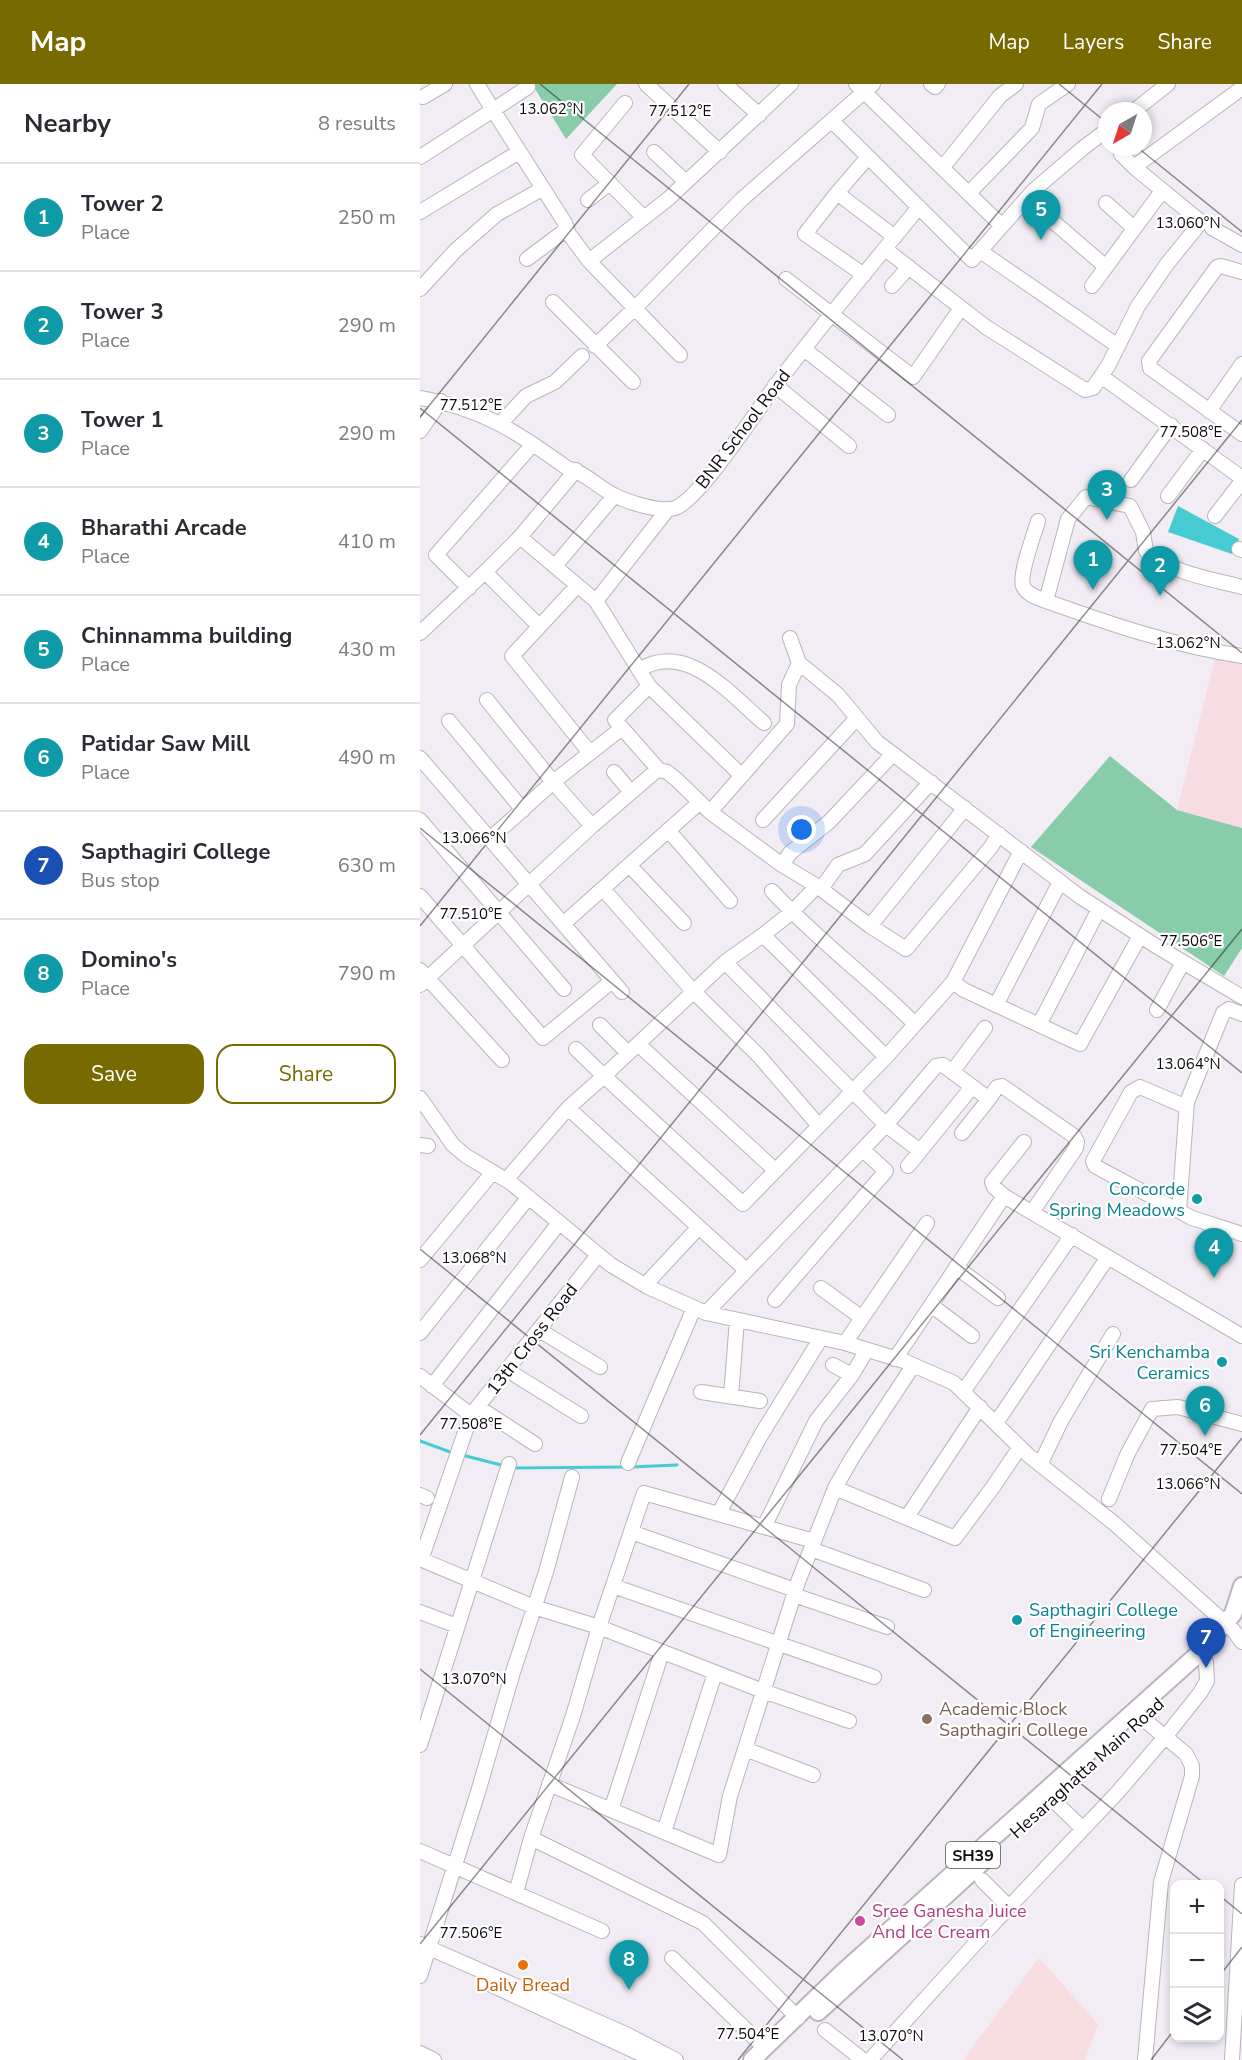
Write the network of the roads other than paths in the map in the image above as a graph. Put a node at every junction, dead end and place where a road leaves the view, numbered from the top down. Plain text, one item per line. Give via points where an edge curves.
1 (445, 84) edge
2 (477, 84) edge
3 (646, 84) edge
4 (724, 84) edge
5 (932, 84) edge
6 (938, 84) edge
7 (1016, 84) edge
8 (1068, 84) edge
9 (1168, 84) edge
10 (789, 85) edge
11 (864, 86) edge
12 (1242, 86) edge
13 (528, 87) dead end
14 (423, 97) dead end
15 (1145, 102) edge
16 (626, 103) dead end
17 (493, 110) junction
18 (759, 115) junction
19 (832, 121) junction
20 (1098, 137) edge
21 (519, 152) junction
22 (654, 152) dead end
23 (720, 152) junction
24 (1123, 156) edge
25 (868, 157) junction
26 (420, 158) edge
27 (943, 167) junction
28 (1134, 167) junction
29 (686, 182) junction
30 (610, 183) junction
31 (542, 189) junction
32 (1162, 191) junction
33 (837, 193) junction
34 (969, 194) junction
35 (1027, 199) junction
36 (588, 200) dead end
37 (1106, 203) dead end
38 (919, 207) junction
39 (420, 212) edge
40 (644, 218) junction
41 (1002, 226) junction
42 (1134, 228) junction
43 (1212, 228) dead end
44 (567, 229) junction
45 (895, 237) junction
46 (1242, 245) edge
47 (885, 249) junction
48 (980, 251) junction
49 (526, 259) dead end
50 (590, 261) junction
51 (909, 267) junction
52 (1106, 267) junction
53 (1242, 272) edge
54 (864, 275) junction
55 (786, 279) dead end
56 (892, 286) dead end
57 (1092, 286) dead end
58 (420, 289) edge
59 (553, 302) dead end
60 (635, 308) junction
61 (961, 308) junction
62 (833, 314) junction
63 (595, 346) junction
64 (1118, 346) junction
65 (804, 349) junction
66 (681, 355) dead end
67 (582, 356) dead end
68 (1242, 364) edge
69 (1101, 376) junction
70 (633, 382) dead end
71 (776, 385) junction
72 (420, 398) edge
73 (441, 401) junction
74 (1209, 411) junction
75 (888, 415) dead end
76 (501, 423) junction
77 (1171, 425) junction
78 (420, 431) edge
79 (1242, 435) edge
80 (533, 444) junction
81 (849, 446) dead end
82 (1203, 449) junction
83 (576, 470) junction
84 (1131, 480) dead end
85 (1242, 480) edge
86 (614, 496) junction
87 (1168, 496) dead end
88 (668, 508) junction
89 (1215, 516) dead end
90 (1038, 521) dead end
91 (520, 537) junction
92 (555, 566) junction
93 (485, 572) junction
94 (578, 586) junction
95 (1242, 587) edge
96 (469, 588) junction
97 (596, 601) junction
98 (1046, 601) junction
99 (539, 626) junction
100 (420, 633) edge
101 (790, 638) dead end
102 (1242, 656) edge
103 (799, 663) junction
104 (639, 670) junction
105 (649, 686) junction
106 (487, 700) dead end
107 (857, 718) junction
108 (449, 721) dead end
109 (764, 723) dead end
110 (622, 728) junction
111 (590, 753) junction
112 (893, 754) junction
113 (420, 758) edge
114 (659, 770) junction
115 (614, 772) dead end
116 (742, 776) junction
117 (554, 782) junction
118 (931, 782) junction
119 (631, 792) junction
120 (705, 807) junction
121 (964, 808) junction
122 (523, 810) junction
123 (420, 820) edge
124 (763, 820) dead end
125 (592, 826) junction
126 (668, 830) junction
127 (999, 834) junction
128 (490, 839) junction
129 (1021, 851) junction
130 (629, 865) junction
131 (782, 865) junction
132 (1060, 882) junction
133 (530, 885) junction
134 (819, 887) junction
135 (603, 889) junction
136 (772, 891) dead end
137 (420, 896) edge
138 (730, 901) dead end
139 (1100, 909) junction
140 (792, 912) junction
141 (499, 913) junction
142 (684, 923) dead end
143 (563, 924) junction
144 (870, 926) junction
145 (764, 935) junction
146 (1140, 936) junction
147 (463, 946) junction
148 (725, 962) junction
149 (1184, 963) junction
150 (422, 978) edge
151 (953, 982) junction
152 (564, 989) dead end
153 (693, 991) junction
154 (1242, 997) edge
155 (996, 1005) junction
156 (1157, 1010) dead end
157 (1242, 1014) edge
158 (915, 1024) junction
159 (1039, 1024) junction
160 (600, 1025) dead end
161 (986, 1028) dead end
162 (633, 1048) junction
163 (576, 1049) dead end
164 (886, 1057) junction
165 (502, 1060) dead end
166 (952, 1071) junction
167 (604, 1076) junction
168 (972, 1087) junction
169 (852, 1091) junction
170 (420, 1098) edge
171 (989, 1098) junction
172 (1187, 1102) junction
173 (568, 1108) junction
174 (886, 1125) junction
175 (819, 1126) junction
176 (962, 1133) dead end
177 (1024, 1142) dead end
178 (863, 1150) junction
179 (920, 1151) junction
180 (908, 1166) dead end
181 (775, 1170) junction
182 (493, 1172) junction
183 (506, 1180) junction
184 (1004, 1196) junction
185 (528, 1198) junction
186 (1179, 1211) junction
187 (1032, 1212) junction
188 (559, 1223) junction
189 (927, 1223) dead end
190 (699, 1227) junction
191 (1242, 1234) edge
192 (1072, 1235) junction
193 (598, 1255) junction
194 (1108, 1257) junction
195 (420, 1260) edge
196 (956, 1267) junction
197 (746, 1270) junction
198 (645, 1285) junction
199 (821, 1288) dead end
200 (998, 1298) dead end
201 (775, 1300) dead end
202 (931, 1305) junction
203 (700, 1311) junction
204 (862, 1318) junction
205 (737, 1320) junction
206 (539, 1330) junction
207 (420, 1333) edge
208 (1113, 1334) dead end
209 (972, 1336) dead end
210 (1242, 1336) edge
211 (821, 1338) junction
212 (845, 1343) junction
213 (867, 1350) junction
214 (895, 1359) junction
215 (833, 1365) dead end
216 (913, 1366) junction
217 (600, 1367) dead end
218 (507, 1370) junction
219 (852, 1376) junction
220 (420, 1377) edge
221 (432, 1386) junction
222 (701, 1392) dead end
223 (963, 1392) junction
224 (731, 1396) junction
225 (760, 1401) dead end
226 (980, 1407) junction
227 (474, 1411) junction
228 (581, 1416) dead end
229 (996, 1423) junction
230 (1242, 1424) edge
231 (535, 1444) dead end
232 (1020, 1447) junction
233 (628, 1463) dead end
234 (509, 1464) dead end
235 (1040, 1465) junction
236 (572, 1477) dead end
237 (835, 1488) junction
238 (1109, 1498) dead end
239 (719, 1513) junction
240 (907, 1517) junction
241 (764, 1527) junction
242 (631, 1532) junction
243 (812, 1545) junction
244 (420, 1560) edge
245 (472, 1581) junction
246 (613, 1586) junction
247 (1242, 1586) edge
248 (924, 1590) dead end
249 (795, 1592) junction
250 (534, 1607) junction
251 (420, 1612) edge
252 (457, 1626) junction
253 (599, 1627) junction
254 (886, 1627) dead end
255 (1236, 1628) edge
256 (778, 1643) junction
257 (662, 1652) junction
258 (1202, 1658) junction
259 (715, 1673) junction
260 (874, 1677) dead end
261 (763, 1691) junction
262 (1142, 1718) junction
263 (849, 1721) dead end
264 (423, 1727) edge
265 (1165, 1737) junction
266 (420, 1745) edge
267 (745, 1749) junction
268 (813, 1775) dead end
269 (549, 1784) junction
270 (1053, 1799) junction
271 (611, 1810) junction
272 (1083, 1829) junction
273 (664, 1832) junction
274 (531, 1838) junction
275 (420, 1851) edge
276 (454, 1867) junction
277 (982, 1880) dead end
278 (1242, 1888) edge
279 (516, 1893) junction
280 (1009, 1907) junction
281 (602, 1931) dead end
282 (424, 1950) edge
283 (672, 1958) dead end
284 (420, 1976) edge
285 (798, 2018) junction
286 (825, 2030) dead end
287 (420, 2053) edge
288 (766, 2054) edge
289 (434, 2060) edge
290 (654, 2060) edge
291 (676, 2060) edge
292 (752, 2060) edge
293 (863, 2060) edge
294 (870, 2060) edge
295 (1145, 2060) edge
296 (1232, 2060) edge

1 - 14 street
2 - 17 street
3 - 23 street
4 - 18 street
5 - 6 street
7 - 27 street via 1000,96
8 - 34 street via 1039,104 1032,128
9 - 15 street
10 - 18 street
11 - 19 street
11 - 27 street
12 - 28 street
13 - 17 street
16 - 30 street via 582,155
17 - 21 street
17 - 26 street
18 - 23 street
19 - 25 street
19 - 60 street via 741,200
20 - 35 street
21 - 31 street
21 - 39 street
22 - 29 street
23 - 29 street
24 - 28 street
25 - 33 street
25 - 38 street
27 - 34 street
28 - 32 street
29 - 40 street
30 - 36 street
30 - 40 street
31 - 44 street
31 - 58 street via 497,214
32 - 42 street
32 - 64 street via 1201,222 1138,306
33 - 45 street
33 - 54 street via 805,234
34 - 41 street
35 - 41 street
35 - 52 street
37 - 42 street
38 - 45 street, BNR School Road
38 - 48 street via 972,260
40 - 50 street
41 - 48 street
42 - 52 street
43 - 46 street
44 - 49 street
44 - 50 street
45 - 47 street, BNR School Road
47 - 51 street
47 - 54 street, BNR School Road
48 - 64 street
50 - 60 street
51 - 56 street
51 - 61 street
52 - 57 street
53 - 74 street via 1217,267 1149,361 1149,368
54 - 62 street, BNR School Road
55 - 62 street
59 - 63 street
60 - 63 street
60 - 66 street
61 - 62 street via 913,377
61 - 69 street via 1085,390 1093,388
62 - 65 street, BNR School Road
63 - 70 street
64 - 69 street
65 - 71 street, BNR School Road
65 - 75 street
67 - 76 street via 555,382 526,396
68 - 74 street
69 - 77 street
71 - 81 street
71 - 88 street, BNR School Road via 692,496 675,509
72 - 73 street
73 - 76 street
73 - 78 street
74 - 79 street
76 - 80 street
77 - 82 street
77 - 84 street
80 - 83 street
80 - 96 street via 436,555
82 - 85 street
82 - 87 street
83 - 86 street
83 - 91 street
85 - 89 street
86 - 88 street via 651,508
86 - 92 street
88 - 97 street
90 - 98 street via 1023,586 1032,596
91 - 92 street
91 - 93 street
92 - 94 street
93 - 96 street
93 - 99 street
94 - 97 street
94 - 99 street
95 - 98 street via 1188,573 1158,560 1146,551 1143,532 1130,506 1086,497 1068,519
96 - 100 street
97 - 104 street
98 - 102 street via 1200,650
99 - 111 street via 512,656
101 - 103 street
103 - 107 street via 838,695
103 - 116 street via 789,685 787,724
104 - 105 street
104 - 109 street via 664,661 690,666 706,674
105 - 110 street via 615,720
105 - 116 street
106 - 117 street
107 - 112 street
107 - 124 street
108 - 122 street
110 - 111 street
110 - 114 street
111 - 117 street
112 - 118 street
112 - 131 street
113 - 128 street
114 - 119 street
114 - 120 street via 676,779
115 - 119 street
116 - 120 street
117 - 122 street
117 - 125 street
118 - 121 street
118 - 134 street via 865,854 838,865
119 - 125 street
120 - 126 street
120 - 131 street
121 - 127 street
121 - 144 street
122 - 128 street
123 - 141 street
125 - 133 street
126 - 130 street
126 - 138 street
127 - 129 street
127 - 144 street via 906,949
128 - 133 street
129 - 132 street
129 - 151 street
130 - 135 street
130 - 142 street
131 - 134 street
132 - 139 street
132 - 155 street
133 - 141 street
133 - 143 street
134 - 140 street
134 - 144 street
135 - 143 street
135 - 153 street
136 - 140 street
137 - 147 street
139 - 146 street
139 - 159 street
140 - 145 street
140 - 158 street
141 - 147 street
141 - 152 street
143 - 147 street via 617,987 543,1038
145 - 148 street
145 - 164 street
146 - 149 street
146 - 159 street via 1080,1044
147 - 150 street
148 - 153 street
148 - 169 street
149 - 154 street
149 - 156 street
150 - 165 street
151 - 155 street
151 - 158 street
153 - 162 street
153 - 175 street via 759,1056
155 - 159 street
157 - 172 street via 1229,1009 1223,1013
158 - 164 street
160 - 162 street
161 - 166 street
162 - 167 street
162 - 181 street
163 - 167 street
164 - 169 street
166 - 168 street
166 - 174 street via 943,1065 936,1066
167 - 173 street
167 - 181 street via 742,1204
168 - 171 street
168 - 179 street
169 - 174 street
169 - 175 street
170 - 182 street via 453,1145
171 - 176 street
171 - 187 street via 1002,1086 1074,1136 1077,1143
172 - 186 street
172 - 186 street via 1182,1105 1140,1087 1135,1089 1094,1161 1100,1169
173 - 183 street
173 - 190 street
174 - 178 street
174 - 179 street
175 - 181 street
177 - 184 street via 992,1182
178 - 197 street
178 - 201 street via 886,1171
179 - 180 street
182 - 183 street
182 - 195 street
183 - 185 street
184 - 187 street
184 - 196 street
185 - 188 street
185 - 207 street
186 - 191 street
187 - 192 street
188 - 193 street
188 - 221 street
189 - 204 street
190 - 197 street
190 - 198 street
192 - 194 street
192 - 223 street
193 - 198 street
193 - 206 street, 13th Cross Road
194 - 210 street
194 - 229 street
196 - 200 street
196 - 202 street
197 - 203 street
198 - 203 street
199 - 204 street
202 - 209 street
202 - 214 street
203 - 205 street
203 - 233 street
204 - 212 street
205 - 211 street
205 - 224 street
206 - 217 street
206 - 218 street, 13th Cross Road
208 - 235 street via 1061,1421
211 - 212 street
211 - 239 street
212 - 213 street
213 - 214 street
213 - 219 street
214 - 216 street
215 - 219 street
216 - 223 street via 954,1383
216 - 237 street
218 - 227 street, 13th Cross Road
218 - 228 street
219 - 241 street via 816,1421
220 - 221 street
221 - 227 street
222 - 224 street
223 - 226 street
224 - 225 street
226 - 229 street
226 - 240 street
227 - 231 street
227 - 244 street, 13th Cross Road
229 - 232 street
230 - 238 street via 1178,1407 1152,1409
232 - 235 street
232 - 240 street via 955,1538
234 - 245 street
235 - 255 street
236 - 250 street
237 - 240 street
237 - 243 street
239 - 241 street
239 - 242 street via 644,1493
241 - 243 street
242 - 246 street
242 - 249 street
243 - 248 street
243 - 249 street
244 - 245 street
245 - 250 street
245 - 252 street
246 - 253 street
246 - 256 street
247 - 255 main road via 1233,1614
249 - 254 street
249 - 256 street
250 - 253 street
250 - 276 street
251 - 252 street
252 - 264 street
253 - 257 street
253 - 269 street
255 - 258 main road
256 - 260 street
256 - 261 street
257 - 259 street
257 - 271 street
258 - 262 main road, Hesaraghatta Main Road
258 - 265 street via 1207,1681
258 - 285 main road, Hesaraghatta Main Road / SH39 via 842,1973
259 - 261 street
259 - 273 street
261 - 263 street
261 - 267 street
262 - 265 street
262 - 270 main road, Hesaraghatta Main Road
264 - 266 street
265 - 272 street
265 - 295 street via 1186,1754 1192,1776 1161,1882
267 - 268 street
267 - 273 street via 730,1796 719,1855
269 - 271 street
269 - 274 street
270 - 272 street
270 - 288 main road, Hesaraghatta Main Road
271 - 273 street
272 - 280 street
274 - 279 street
274 - 285 street via 703,1923
275 - 276 street
276 - 279 street
276 - 282 street
277 - 280 street
278 - 296 street
279 - 281 street
280 - 294 street
282 - 284 street
282 - 290 street
282 - 291 street via 626,2034
283 - 288 street
285 - 288 main road, Hesaraghatta Main Road / SH39
286 - 293 street
287 - 289 street
288 - 292 main road, Hesaraghatta Main Road / SH39

